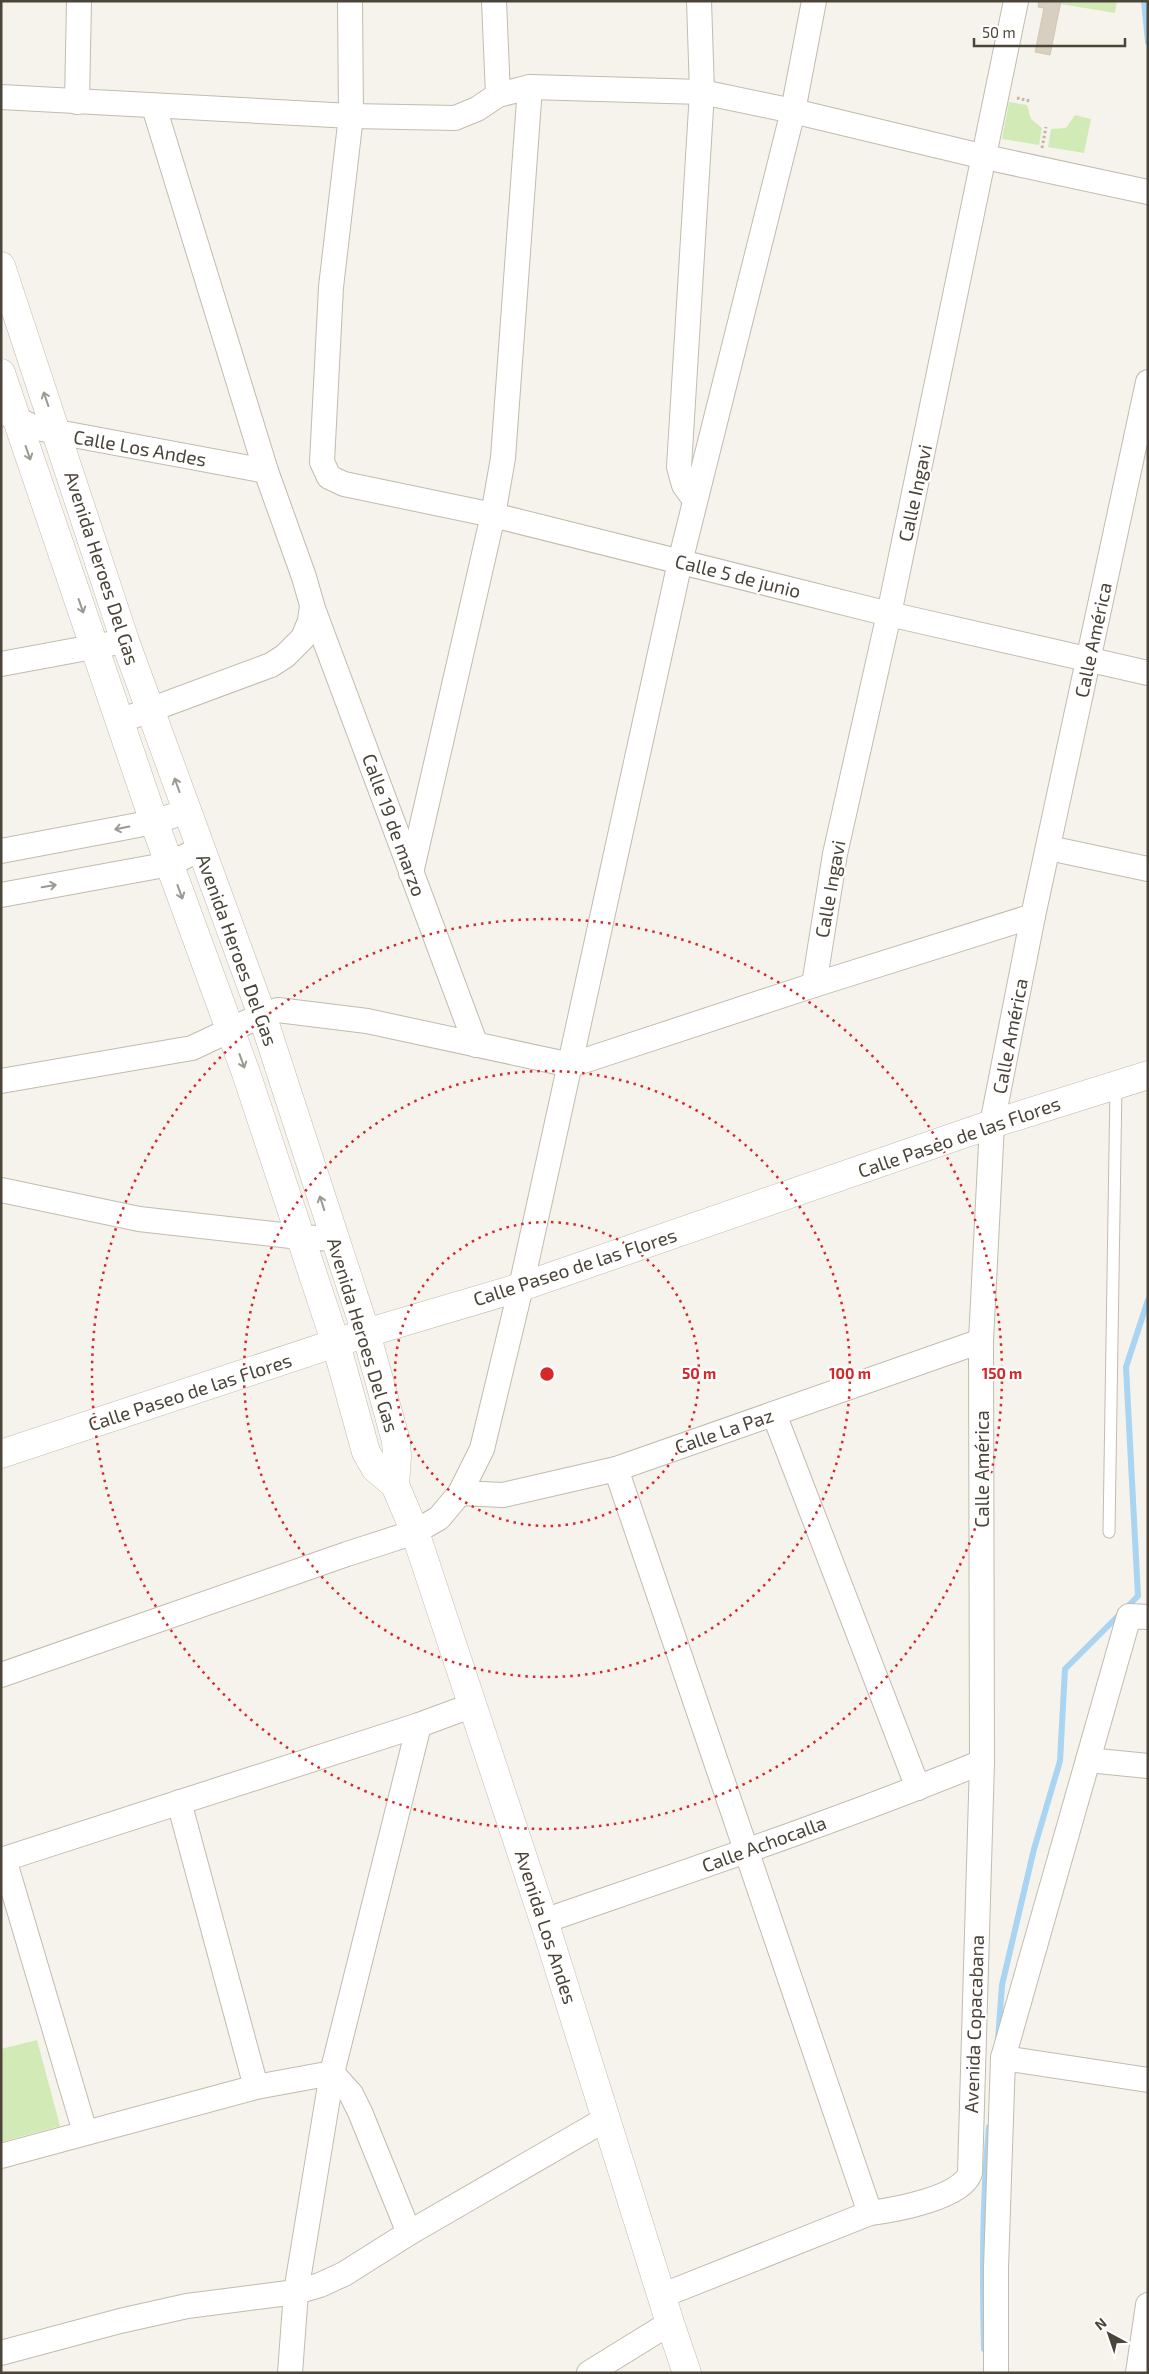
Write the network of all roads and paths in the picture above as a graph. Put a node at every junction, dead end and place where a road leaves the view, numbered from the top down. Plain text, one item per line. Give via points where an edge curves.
1 (79, 1) edge
2 (350, 1) edge
3 (494, 1) edge
4 (699, 1) edge
5 (814, 1) edge
6 (1016, 1) edge
7 (530, 87) junction
8 (702, 92) junction
9 (498, 95) junction
10 (1, 97) edge
11 (77, 102) junction
12 (154, 107) junction
13 (793, 111) junction
14 (351, 116) junction
15 (985, 157) junction
16 (1148, 192) edge
17 (1, 266) edge
18 (1, 373) edge
19 (1148, 382) edge
20 (9, 415) edge
21 (57, 432) junction
22 (266, 471) junction
23 (694, 499) junction
24 (493, 515) junction
25 (680, 562) junction
26 (312, 605) junction
27 (889, 614) junction
28 (125, 640) junction
29 (95, 647) junction
30 (1089, 659) junction
31 (1, 664) edge
32 (1148, 673) edge
33 (150, 711) junction
34 (120, 721) junction
35 (186, 811) junction
36 (154, 822) junction
37 (1049, 848) junction
38 (200, 849) junction
39 (1, 851) edge
40 (170, 864) junction
41 (1148, 869) edge
42 (411, 873) junction
43 (1, 895) edge
44 (1033, 916) junction
45 (814, 985) junction
46 (262, 1015) junction
47 (231, 1030) junction
48 (476, 1045) junction
49 (571, 1066) junction
50 (1148, 1075) edge
51 (1, 1081) edge
52 (1116, 1085) junction
53 (992, 1124) junction
54 (1, 1190) edge
55 (300, 1237) junction
56 (334, 1239) junction
57 (521, 1287) junction
58 (366, 1333) junction
59 (982, 1341) junction
60 (336, 1344) junction
61 (774, 1414) junction
62 (1, 1454) edge
63 (616, 1469) junction
64 (395, 1485) junction
65 (460, 1493) junction
66 (415, 1532) junction
67 (1109, 1532) dead end
68 (1148, 1617) edge
69 (1, 1674) edge
70 (473, 1705) junction
71 (418, 1725) junction
72 (1088, 1760) junction
73 (982, 1762) junction
74 (1148, 1766) edge
75 (918, 1788) junction
76 (179, 1802) junction
77 (747, 1851) junction
78 (2, 1860) edge
79 (544, 1921) junction
80 (1003, 2058) junction
81 (332, 2073) junction
82 (1148, 2080) edge
83 (256, 2086) junction
84 (606, 2119) junction
85 (85, 2132) junction
86 (1, 2156) edge
87 (870, 2213) junction
88 (409, 2233) junction
89 (296, 2292) junction
90 (661, 2296) junction
91 (1148, 2305) edge
92 (670, 2323) junction
93 (1, 2353) edge
94 (290, 2373) edge
95 (589, 2373) edge
96 (687, 2373) edge
97 (996, 2373) edge
98 (1138, 2373) edge

1 - 11 street
2 - 14 street
3 - 9 street
4 - 8 street
5 - 13 street
6 - 15 street, Calle Ingavi
7 - 8 street
7 - 9 street
7 - 24 street via 503,458
8 - 13 street
8 - 23 street via 679,467 684,486
9 - 14 street via 455,118
10 - 11 street
11 - 12 street
12 - 14 street
12 - 22 street, Calle 19 de marzo
13 - 15 street
13 - 23 street
14 - 24 street, Calle 5 de junio via 331,287 322,462 329,476 344,484
15 - 16 street
15 - 27 street, Calle Ingavi
21 -> 17 street, Avenida Heroes Del Gas
18 - 20 street, Avenida Heroes Del Gas
19 - 30 street, Calle América
20 - 21 street, Calle Los Andes via 33,427
20 -> 29 street, Avenida Heroes Del Gas
21 - 22 street, Calle Los Andes
21 - 28 street, Avenida Heroes Del Gas
22 - 26 street, Calle 19 de marzo
23 - 25 street
24 - 25 street, Calle 5 de junio
24 - 42 street
25 - 27 street, Calle 5 de junio
25 - 49 street
26 - 33 street via 307,630 285,656 271,665
26 - 42 street, Calle 19 de marzo
27 - 30 street, Calle 5 de junio
27 - 45 street, Calle Ingavi via 835,854
28 - 29 street
28 - 33 street, Avenida Heroes Del Gas
29 - 31 street
29 - 34 street, Avenida Heroes Del Gas
30 - 32 street, Calle 5 de junio
30 - 37 street, Calle América
33 - 34 street
35 -> 33 street, Avenida Heroes Del Gas
34 - 36 street, Avenida Heroes Del Gas
35 - 36 street
35 - 38 street, Avenida Heroes Del Gas
36 -> 39 street
36 - 40 street, Avenida Heroes Del Gas
37 - 41 street
37 - 44 street, Calle América
38 - 40 street
38 - 46 street, Avenida Heroes Del Gas
43 -> 40 street
40 -> 47 street, Avenida Heroes Del Gas
42 - 48 street, Calle 19 de marzo
44 - 45 street
44 - 53 street, Calle América
45 - 49 street
46 - 47 street
46 - 48 street via 278,1010 307,1012 367,1021
56 -> 46 street, Avenida Heroes Del Gas
47 - 51 street via 192,1048
47 -> 55 street, Avenida Heroes Del Gas
48 - 49 street
49 - 57 street
50 - 52 street, Calle Paseo de las Flores
52 - 53 street, Calle Paseo de las Flores
52 - 67 lane
53 - 57 street, Calle Paseo de las Flores
53 - 59 street, Calle América
54 - 55 street via 139,1219
55 - 56 street
55 - 60 street, Avenida Heroes Del Gas
56 - 58 street, Avenida Heroes Del Gas
57 - 58 street, Calle Paseo de las Flores
57 - 65 street via 482,1449
58 - 60 street, Calle Paseo de las Flores
58 - 64 street, Avenida Heroes Del Gas via 396,1441
59 - 61 street, Calle La Paz
59 - 73 street, Calle América
60 - 62 street, Calle Paseo de las Flores
60 - 64 street, Avenida Heroes Del Gas via 366,1452 376,1468
61 - 63 street, Calle La Paz
61 - 75 street
63 - 65 street, Calle La Paz via 503,1495
63 - 77 street
64 - 66 street, Avenida Los Andes
65 - 66 street via 439,1518
66 - 69 street
66 - 70 street, Avenida Los Andes
68 - 72 street via 1129,1616
70 - 71 street
70 - 79 street, Avenida Los Andes
71 - 76 street
71 - 81 street
72 - 74 street
72 - 80 street
73 - 75 street, Calle Achocalla
73 - 87 street, Avenida Copacabana via 970,2173 959,2188 897,2210
75 - 77 street, Calle Achocalla
76 - 78 street
76 - 83 street
77 - 79 street, Calle Achocalla
77 - 87 street
78 - 85 street
79 - 84 street, Avenida Los Andes
80 - 82 street
80 - 97 street
81 - 83 street
81 - 88 street via 351,2094 360,2112
81 - 89 street
83 - 85 street
84 - 88 street
84 - 90 street, Avenida Los Andes
85 - 86 street
87 - 90 street, Avenida Copacabana
88 - 89 street via 344,2274
89 - 93 street via 178,2308
89 - 94 street
90 - 92 street, Avenida Los Andes
91 - 98 street
92 - 95 street
92 - 96 street, Avenida Los Andes

